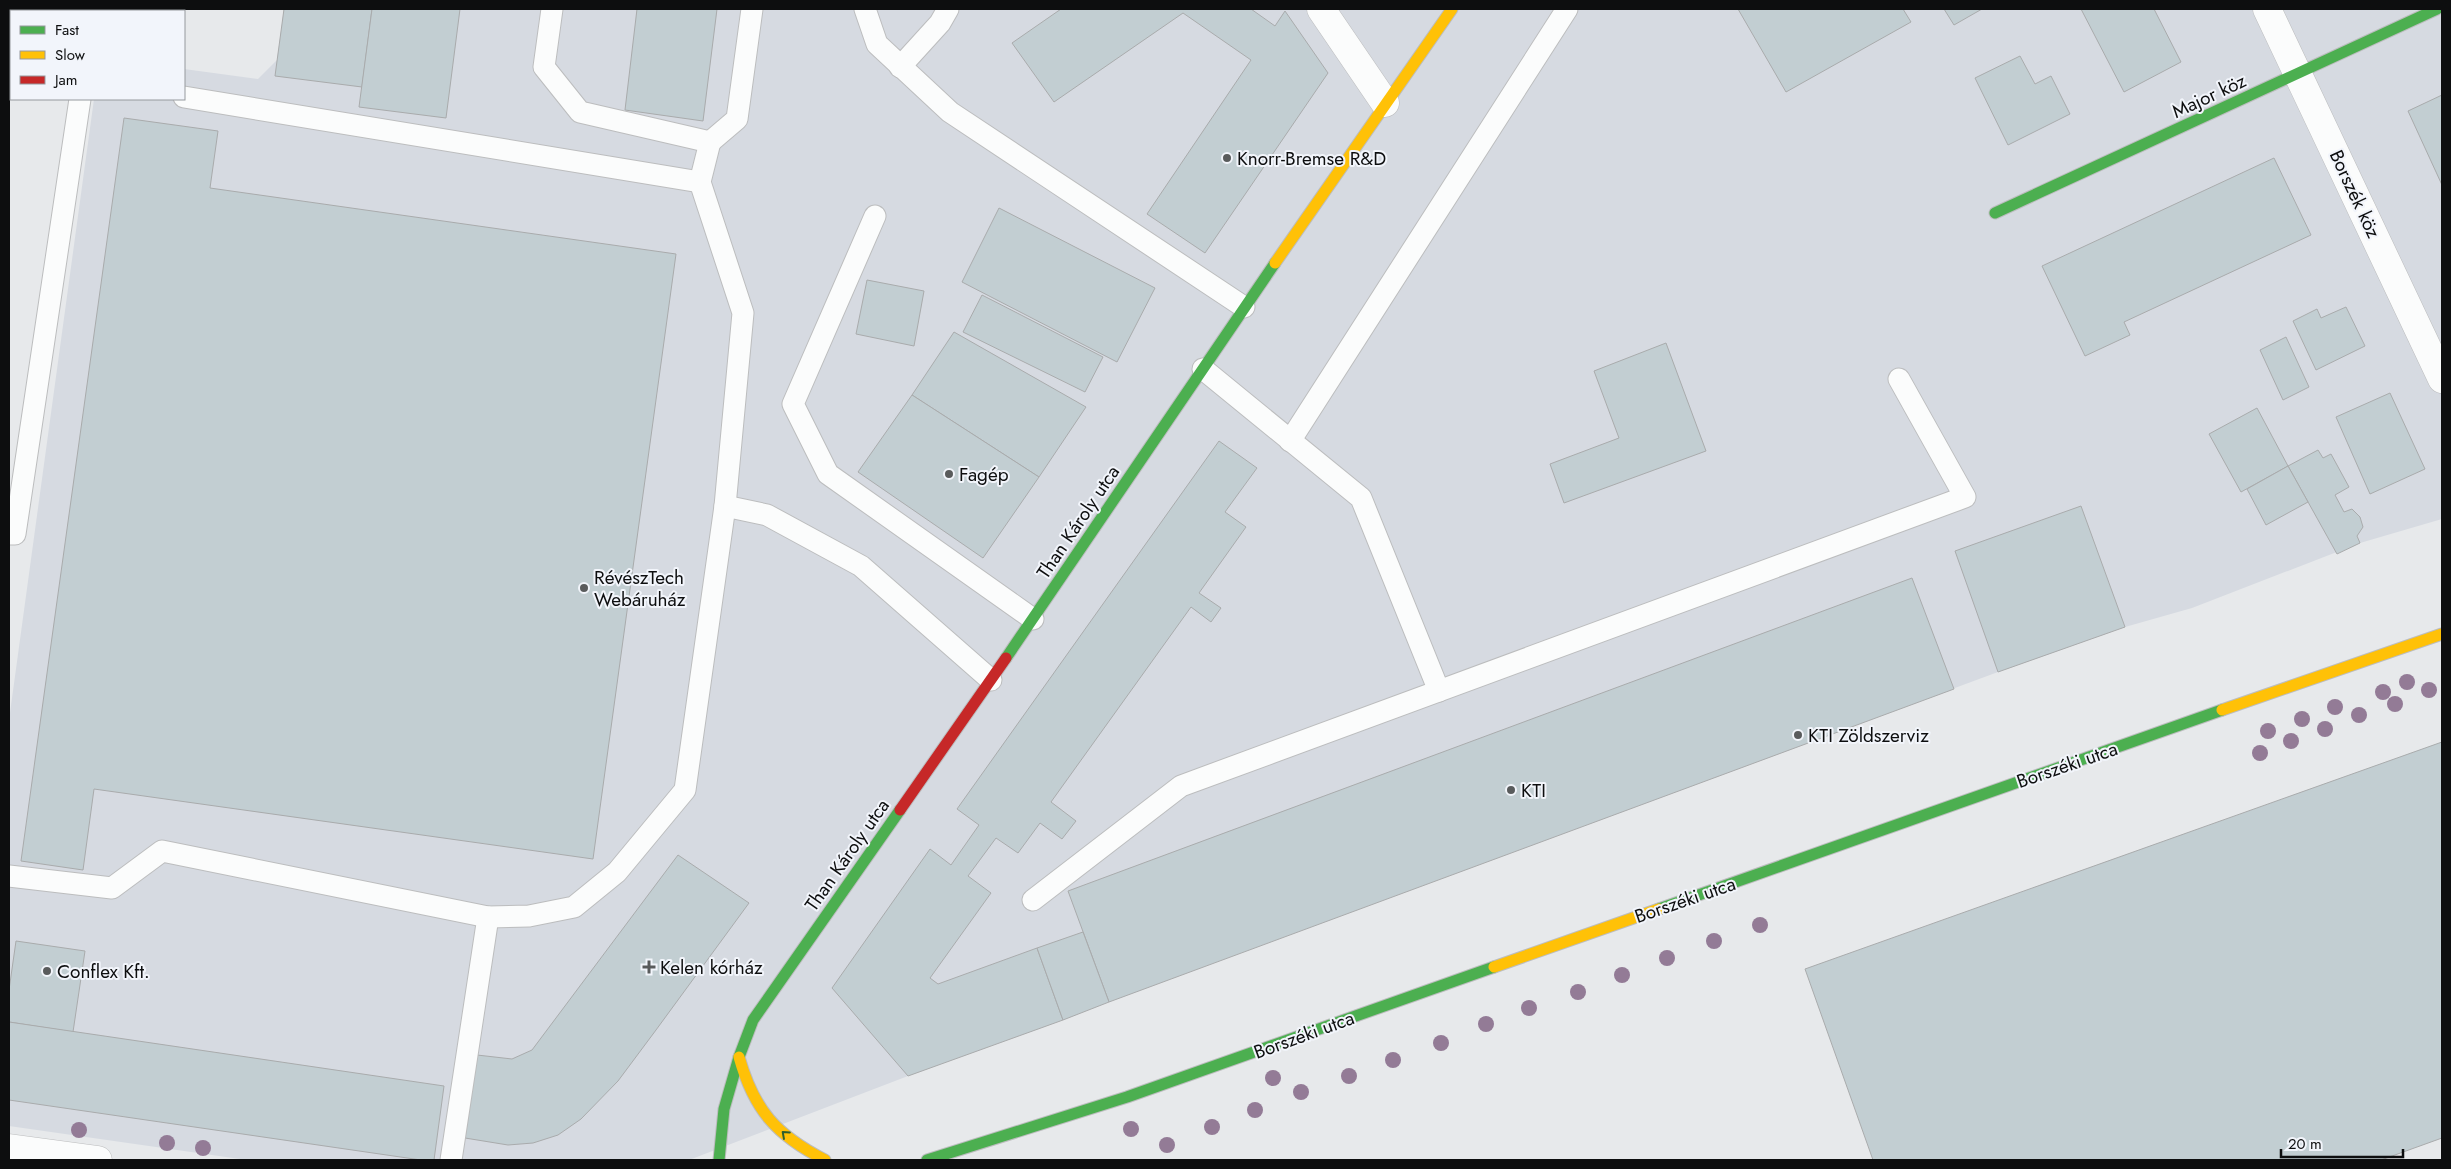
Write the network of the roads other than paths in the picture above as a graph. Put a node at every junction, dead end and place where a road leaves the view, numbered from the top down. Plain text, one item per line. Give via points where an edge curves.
1 (552, 9) edge
2 (752, 9) edge
3 (865, 9) edge
4 (948, 9) edge
5 (1321, 9) edge
6 (1452, 9) edge
7 (1567, 9) edge
8 (2268, 9) edge
9 (2437, 9) edge
10 (900, 67) junction
11 (2298, 74) junction
12 (185, 97) edge
13 (80, 100) edge
14 (1385, 103) junction
15 (710, 142) junction
16 (700, 182) junction
17 (1995, 213) dead end
18 (875, 216) dead end
19 (1244, 308) junction
20 (1202, 369) junction
21 (1898, 379) dead end
22 (2442, 379) edge
23 (1290, 441) junction
24 (725, 506) junction
25 (9, 534) edge
26 (1033, 619) junction
27 (2442, 634) edge
28 (991, 680) junction
29 (1439, 691) junction
30 (9, 876) edge
31 (1033, 900) dead end
32 (488, 917) junction
33 (738, 1057) junction
34 (9, 1148) edge
35 (98, 1160) edge
36 (451, 1160) edge
37 (719, 1160) edge
38 (825, 1160) edge
39 (927, 1160) edge

1 - 15 lane via 544,67 580,112
2 - 15 lane via 737,119
3 - 10 lane via 878,44
4 - 10 lane via 940,24
5 - 14 street
6 - 14 street, Than Károly utca
7 - 23 lane
8 - 11 street, Borszék köz
9 - 11 street, Major köz
10 - 19 lane via 950,112
11 - 17 street, Major köz
11 - 22 street, Borszék köz
12 - 16 lane
13 - 25 lane via 15,534
14 - 19 street, Than Károly utca
15 - 16 lane
16 - 24 lane via 743,313
18 - 26 lane via 793,404 828,474
19 - 20 street, Than Károly utca
20 - 23 lane
20 - 26 street, Than Károly utca
21 - 29 lane via 1965,496
23 - 29 lane via 1362,498
24 - 28 lane via 767,515 861,566
24 - 32 lane via 685,790 617,872 574,907 529,916
26 - 28 street, Than Károly utca
27 - 39 street, Borszéki utca via 1127,1097
28 - 33 street, Than Károly utca via 753,1020
29 - 31 lane via 1181,786
30 - 32 lane via 112,888 162,851
32 - 36 lane
33 - 37 street, Than Károly utca via 724,1109
38 -> 33 street via 800,1148 771,1122 752,1096
34 - 35 street

